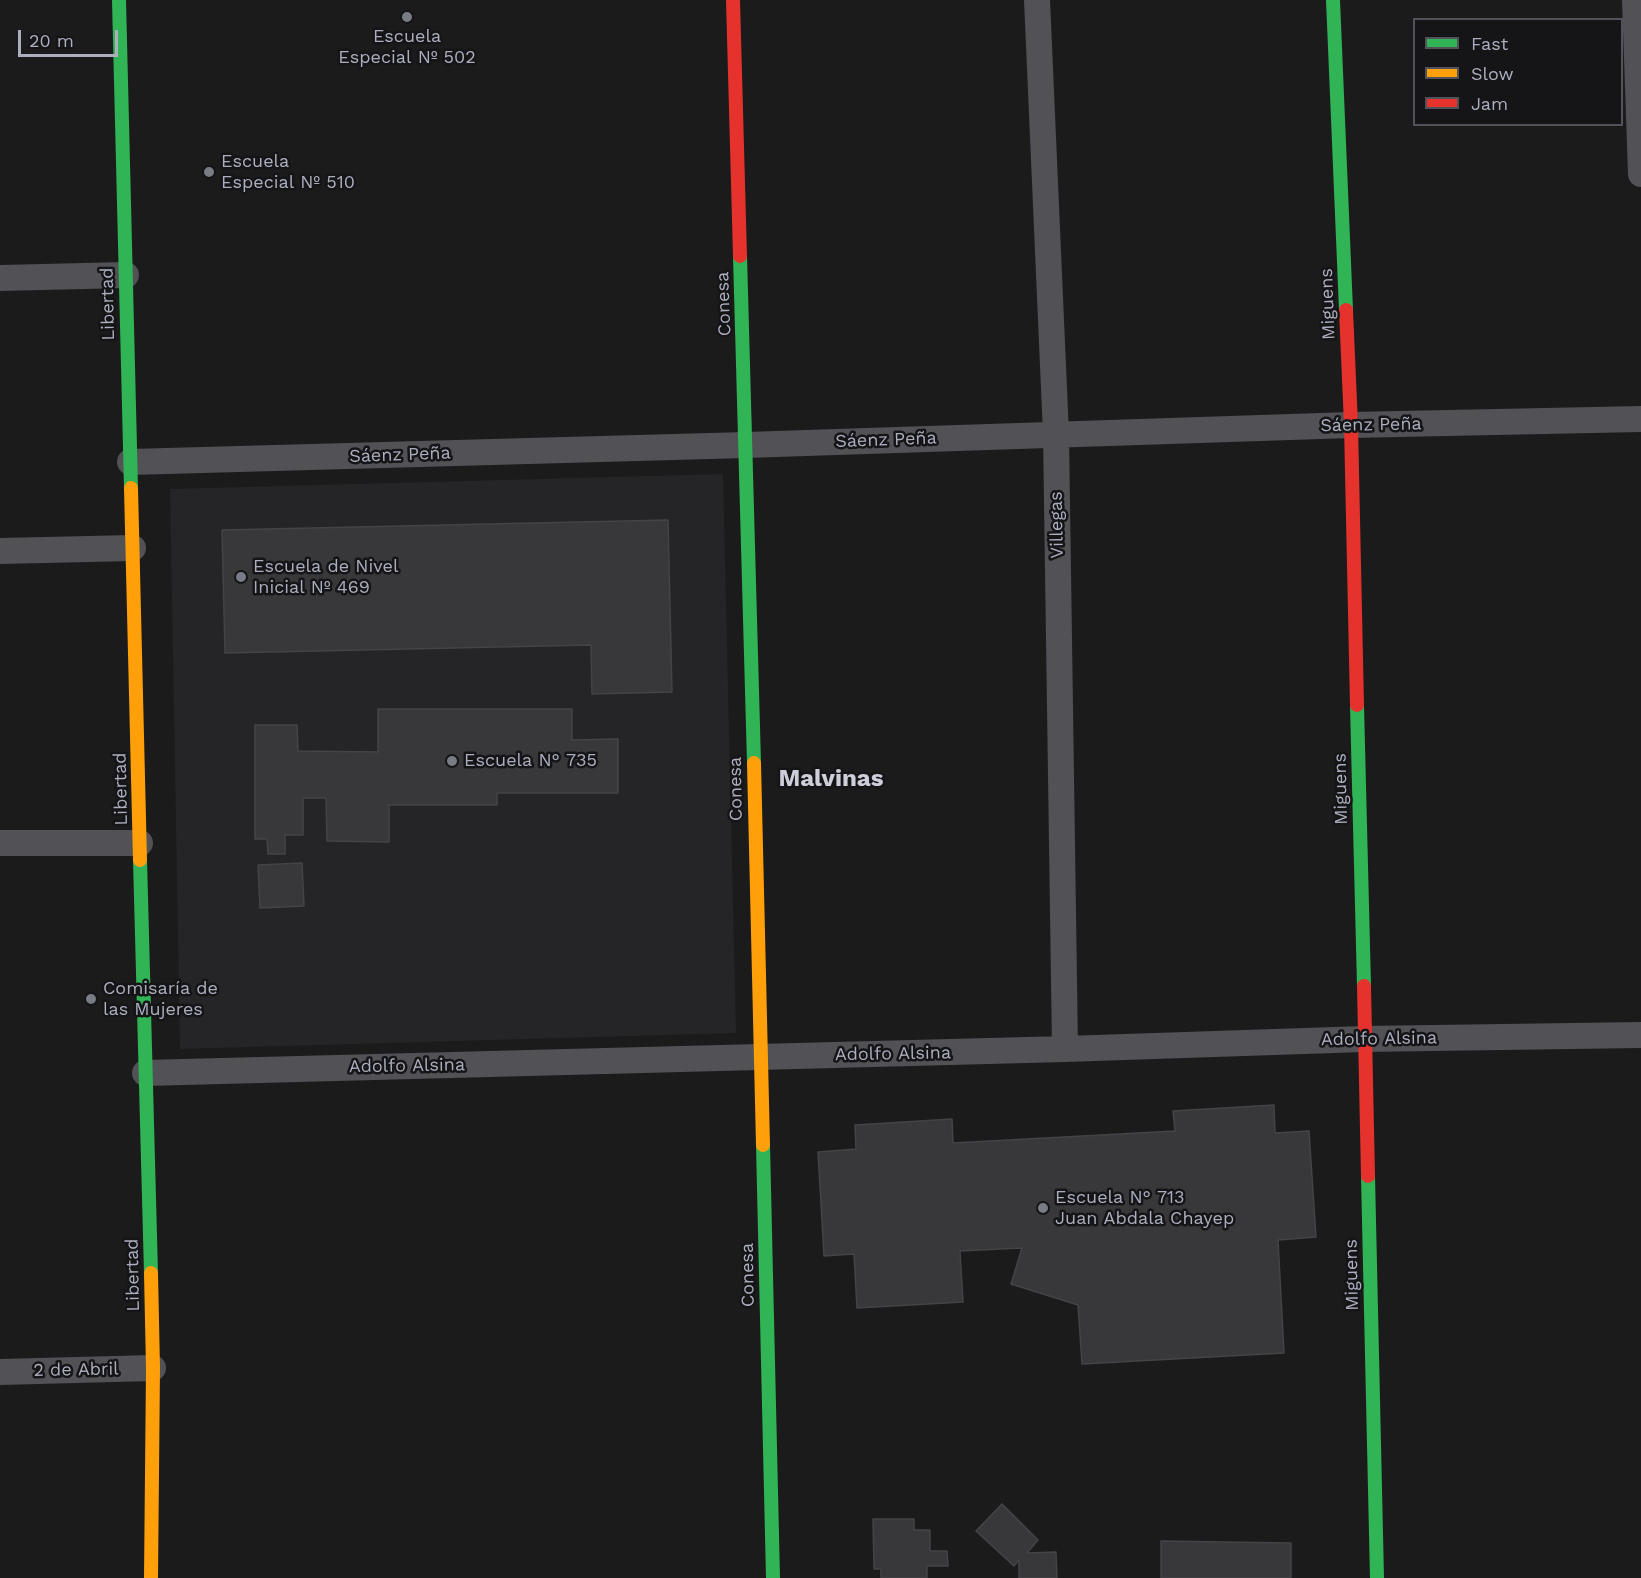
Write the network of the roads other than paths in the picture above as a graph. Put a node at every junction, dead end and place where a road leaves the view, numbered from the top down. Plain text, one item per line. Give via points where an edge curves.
1 (119, 0) edge
2 (733, 0) edge
3 (1037, 0) edge
4 (1334, 0) edge
5 (1635, 0) edge
6 (1641, 174) edge
7 (126, 275) junction
8 (0, 278) edge
9 (1641, 419) edge
10 (1351, 425) junction
11 (1056, 434) junction
12 (746, 445) junction
13 (130, 462) junction
14 (133, 548) junction
15 (0, 550) edge
16 (0, 843) edge
17 (140, 843) junction
18 (1641, 1035) edge
19 (1364, 1039) junction
20 (1065, 1049) junction
21 (761, 1057) junction
22 (145, 1073) junction
23 (153, 1368) junction
24 (0, 1372) edge
25 (152, 1578) edge
26 (773, 1578) edge
27 (1377, 1578) edge

1 - 7 street, Libertad
2 - 12 street, Conesa
3 - 11 street, Villegas
4 - 10 street, Miguens
5 - 6 street
7 - 8 street
7 - 13 street, Libertad
9 - 10 street, Sáenz Peña
10 - 11 street, Sáenz Peña
10 - 19 street, Miguens
11 - 12 street, Sáenz Peña
11 - 20 street, Villegas
12 - 13 street, Sáenz Peña
12 - 21 street, Conesa
13 - 14 street, Libertad
14 - 15 street
14 - 17 street, Libertad
16 - 17 street
17 - 22 street, Libertad
18 - 19 street, Adolfo Alsina
19 - 20 street, Adolfo Alsina
19 - 27 street, Miguens
20 - 21 street, Adolfo Alsina
21 - 22 street, Adolfo Alsina
21 - 26 street, Conesa
22 - 23 street, Libertad
23 - 24 street, 2 de Abril
23 - 25 street, Libertad

